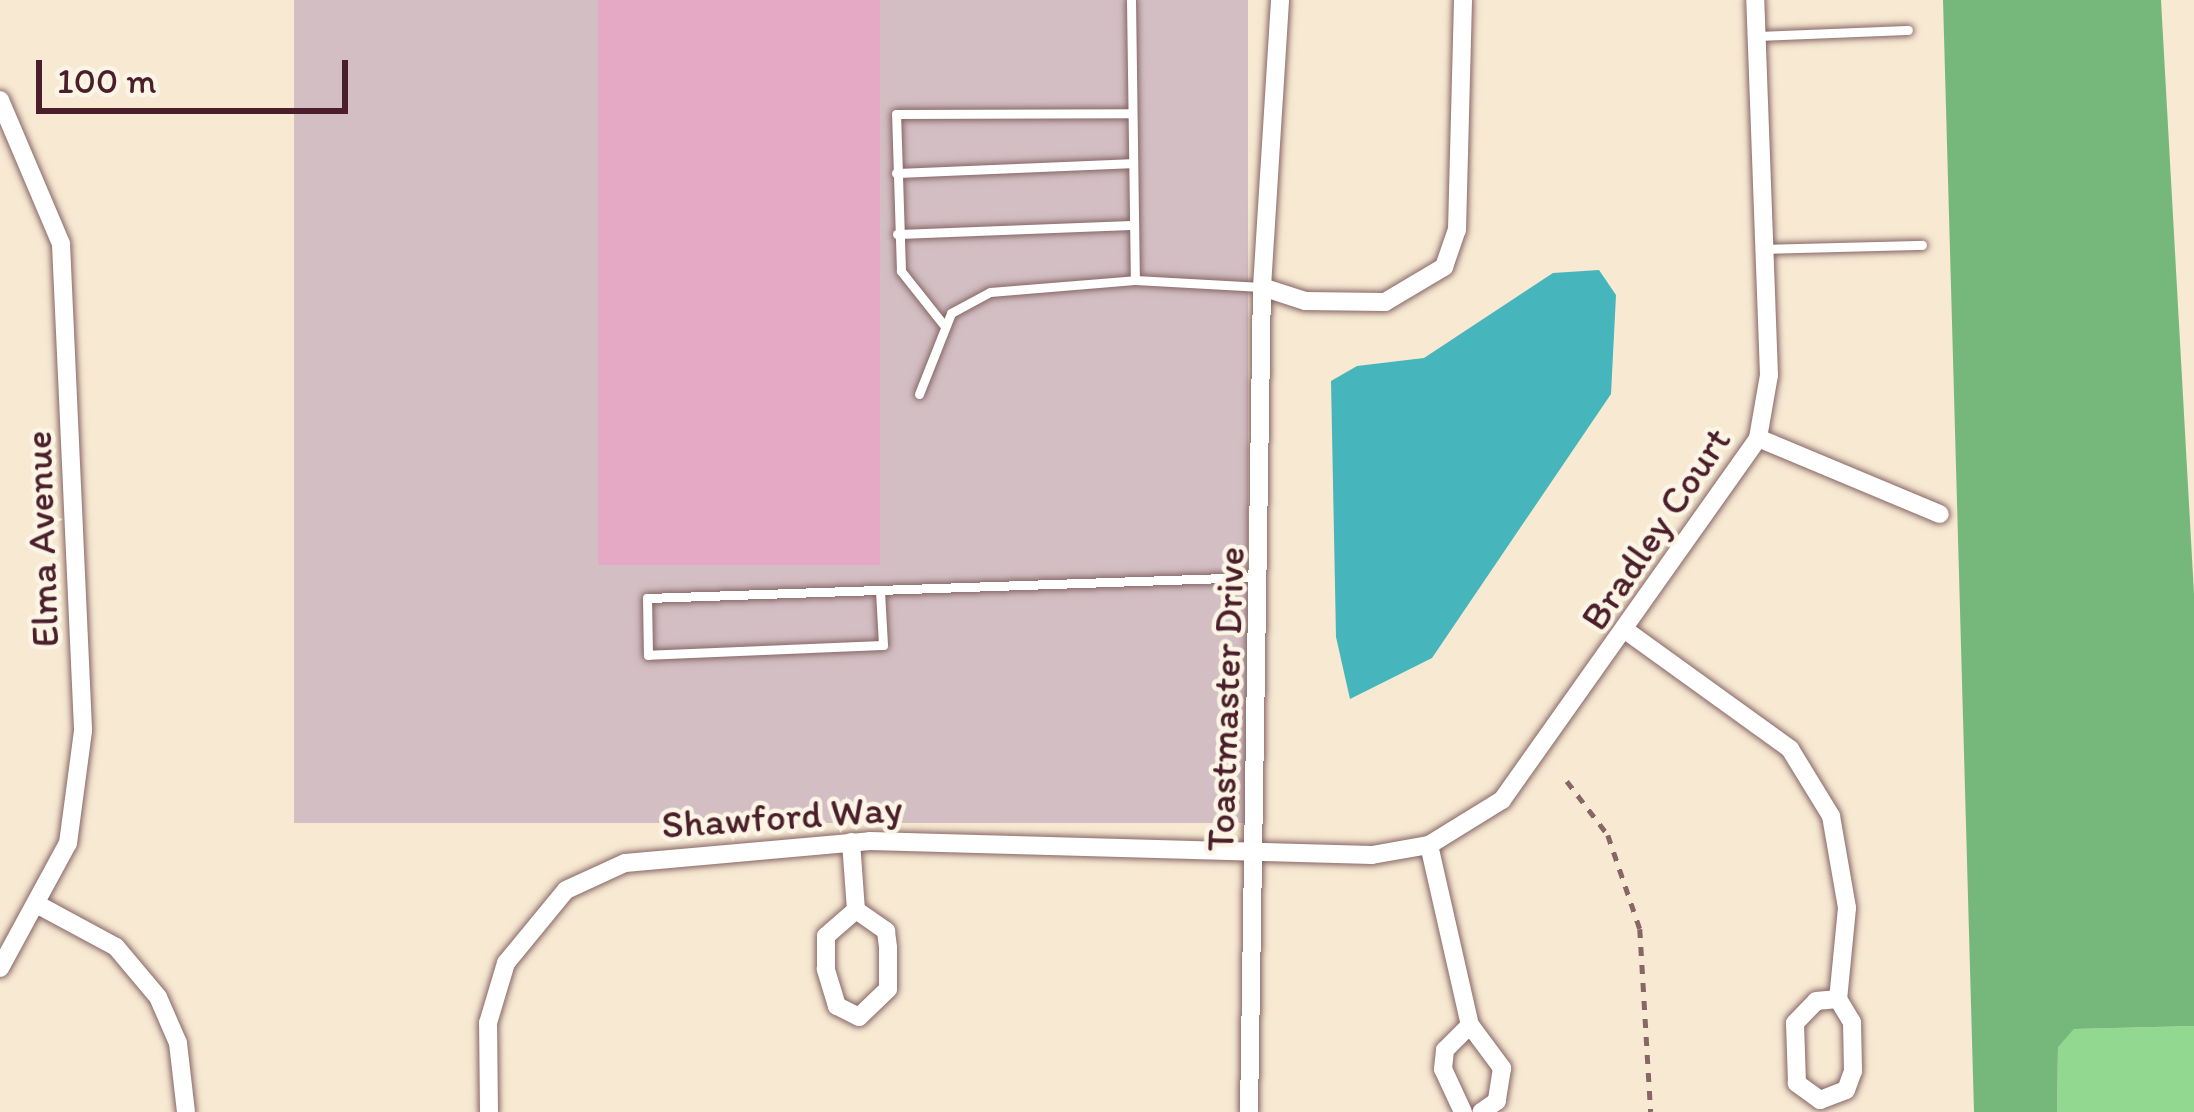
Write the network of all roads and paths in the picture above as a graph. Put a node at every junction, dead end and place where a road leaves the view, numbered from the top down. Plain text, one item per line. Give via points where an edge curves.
1 (1131, 0) edge
2 (1280, 0) edge
3 (1462, 0) edge
4 (1755, 0) edge
5 (1908, 30) dead end
6 (1756, 36) junction
7 (0, 100) edge
8 (1130, 112) junction
9 (1131, 163) junction
10 (896, 173) junction
11 (1133, 225) junction
12 (897, 234) junction
13 (1922, 245) dead end
14 (1764, 249) junction
15 (1135, 280) junction
16 (1262, 287) junction
17 (943, 324) junction
18 (920, 394) dead end
19 (1758, 438) junction
20 (1940, 514) dead end
21 (1262, 577) junction
22 (880, 591) junction
23 (1628, 632) junction
24 (1567, 781) dead end
25 (851, 842) junction
26 (1429, 845) junction
27 (1255, 849) junction
28 (42, 907) junction
29 (856, 910) junction
30 (0, 968) edge
31 (1838, 999) junction
32 (1470, 1025) junction
33 (186, 1112) edge
34 (489, 1112) edge
35 (1249, 1112) edge
36 (1463, 1112) edge
37 (1481, 1112) edge
38 (1651, 1112) edge

1 - 8 lane
2 - 16 street, Toastmaster Drive
3 - 16 street via 1457,230 1444,267 1416,293 1368,304
4 - 6 street, Bradley Court
5 - 6 lane
6 - 14 street, Bradley Court
7 - 28 street, Elma Avenue via 51,203 67,303 82,772
8 - 9 lane
8 - 10 lane via 896,115
9 - 10 lane
9 - 11 lane
10 - 12 lane
11 - 12 lane
11 - 15 lane
12 - 17 lane via 901,272
13 - 14 lane
14 - 19 street, Bradley Court via 1769,389
15 - 16 lane
15 - 17 lane via 990,292
16 - 21 street, Toastmaster Drive
17 - 18 lane
19 - 20 street
19 - 23 street, Bradley Court
21 - 22 lane
21 - 27 street, Toastmaster Drive
22 - 22 lane via 646,598 648,655 883,645
23 - 26 street, Bradley Court via 1502,800
23 - 31 street via 1772,733 1820,792 1845,868
24 - 38 path via 1609,836 1640,929
25 - 27 street, Shawford Way
25 - 29 street
25 - 34 street, Shawford Way via 652,856 566,890 494,990
26 - 27 street, Bradley Court via 1372,855
26 - 32 street
27 - 35 street, Toastmaster Drive
28 - 30 street, Elma Avenue
28 - 33 street via 116,947 158,997 178,1043
29 - 29 street via 826,936 826,969 837,1006 859,1017 888,989 888,948 886,931
31 - 31 street via 1852,1022 1852,1082 1820,1100 1797,1083 1795,1022 1816,1001
32 - 36 street via 1445,1050 1446,1092
32 - 37 street via 1502,1068 1497,1101

